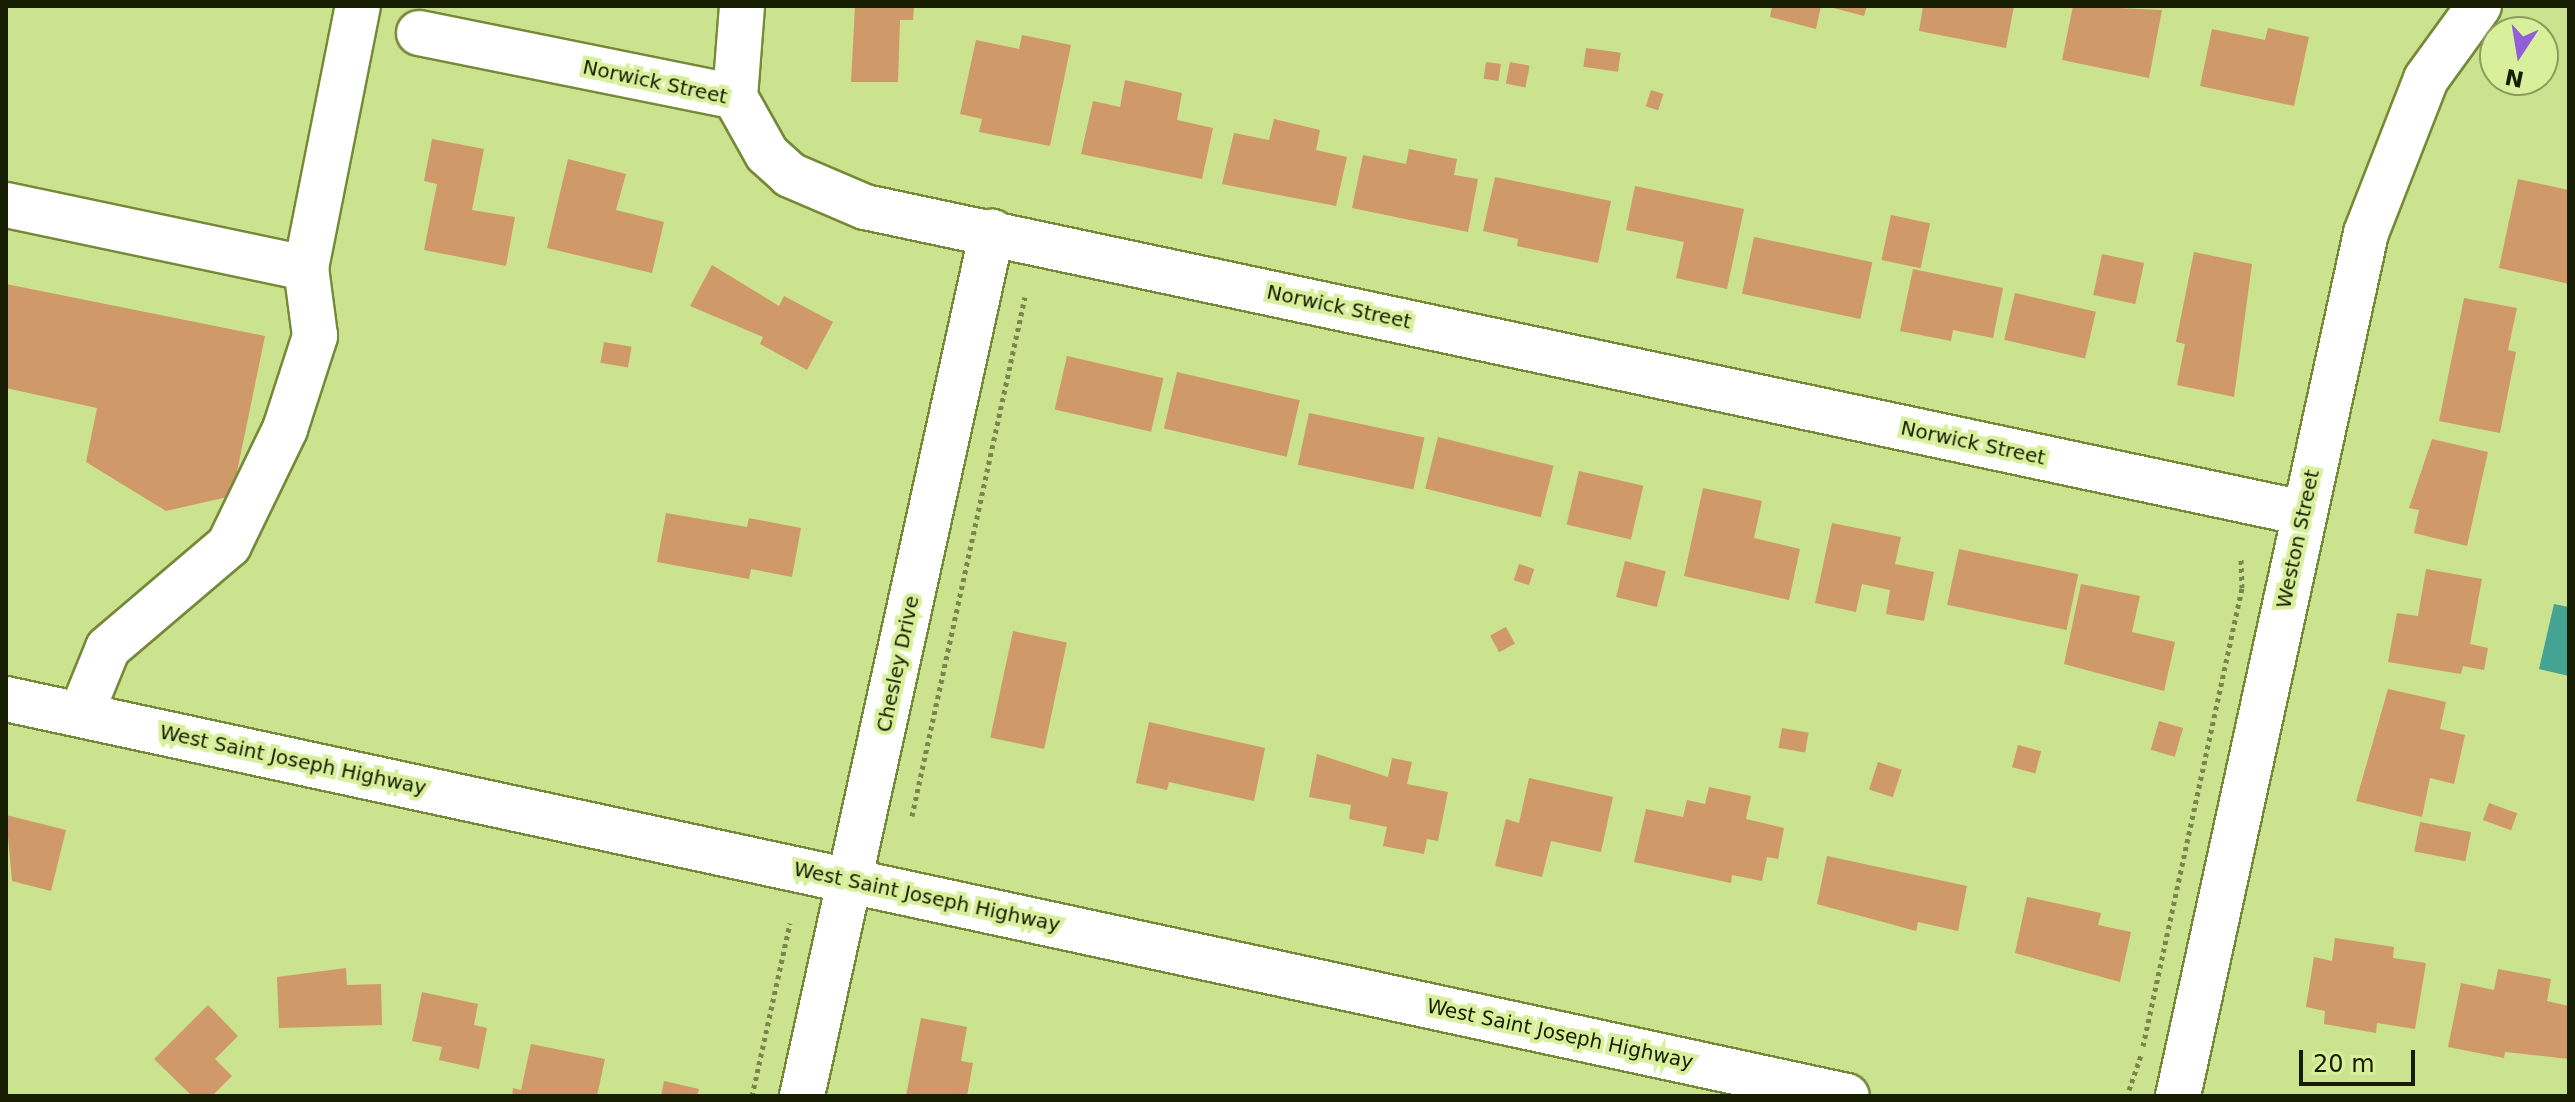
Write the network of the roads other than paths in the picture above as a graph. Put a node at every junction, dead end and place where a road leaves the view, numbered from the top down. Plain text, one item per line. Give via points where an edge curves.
1 (358, 6) edge
2 (742, 6) edge
3 (2479, 6) edge
4 (419, 33) dead end
5 (735, 97) junction
6 (6, 205) edge
7 (992, 232) junction
8 (306, 268) junction
9 (2303, 513) junction
10 (6, 699) edge
11 (81, 714) junction
12 (848, 880) junction
13 (802, 1096) edge
14 (1847, 1096) edge
15 (2178, 1096) edge

1 - 8 street
2 - 5 street
3 - 9 street, Weston Street via 2426,79 2398,138 2366,233
4 - 5 street, Norwick Street
5 - 7 street, Norwick Street via 767,154 826,194
6 - 8 street
7 - 9 street, Norwick Street
7 - 12 street, Chesley Drive
8 - 11 street via 315,336 285,429 229,545 108,648
9 - 15 street, Weston Street
10 - 11 street, West Saint Joseph Highway
11 - 12 street, West Saint Joseph Highway
12 - 13 street, Chesley Drive
12 - 14 street, West Saint Joseph Highway

